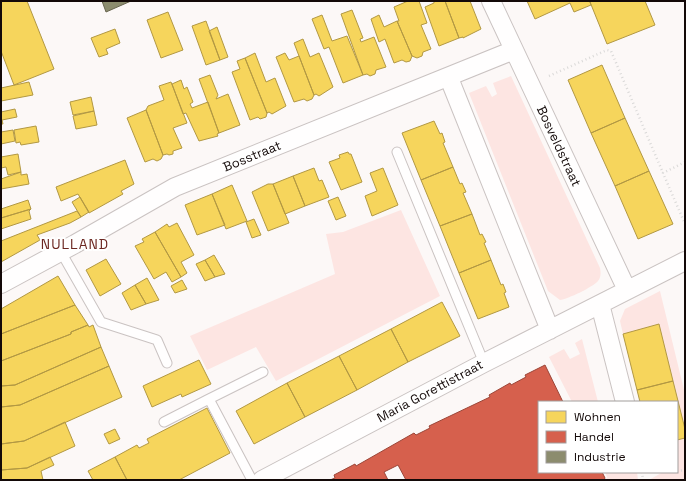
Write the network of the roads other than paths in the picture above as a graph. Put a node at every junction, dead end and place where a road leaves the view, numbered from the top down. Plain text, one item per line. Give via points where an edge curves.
1 (491, 1) edge
2 (514, 50) junction
3 (449, 78) junction
4 (397, 152) dead end
5 (61, 252) junction
6 (685, 261) edge
7 (1, 284) edge
8 (627, 290) junction
9 (600, 304) junction
10 (550, 330) junction
11 (167, 363) dead end
12 (484, 363) junction
13 (263, 372) dead end
14 (209, 400) junction
15 (625, 401) edge
16 (164, 422) dead end
17 (252, 480) edge
18 (262, 480) edge

1 - 2 street, Bosveldstraat
2 - 3 street, Bosstraat
2 - 8 street, Bosveldstraat
3 - 5 street, Bosstraat via 175,187
3 - 10 street
4 - 12 lane
5 - 7 street, Bosstraat
5 - 11 lane via 101,322 157,340
6 - 8 street, Maria Gorettistraat
8 - 9 street, Maria Gorettistraat
9 - 10 street, Maria Gorettistraat
9 - 15 street
10 - 12 street, Maria Gorettistraat
12 - 18 street, Maria Gorettistraat
13 - 14 lane
14 - 16 lane
14 - 17 lane

